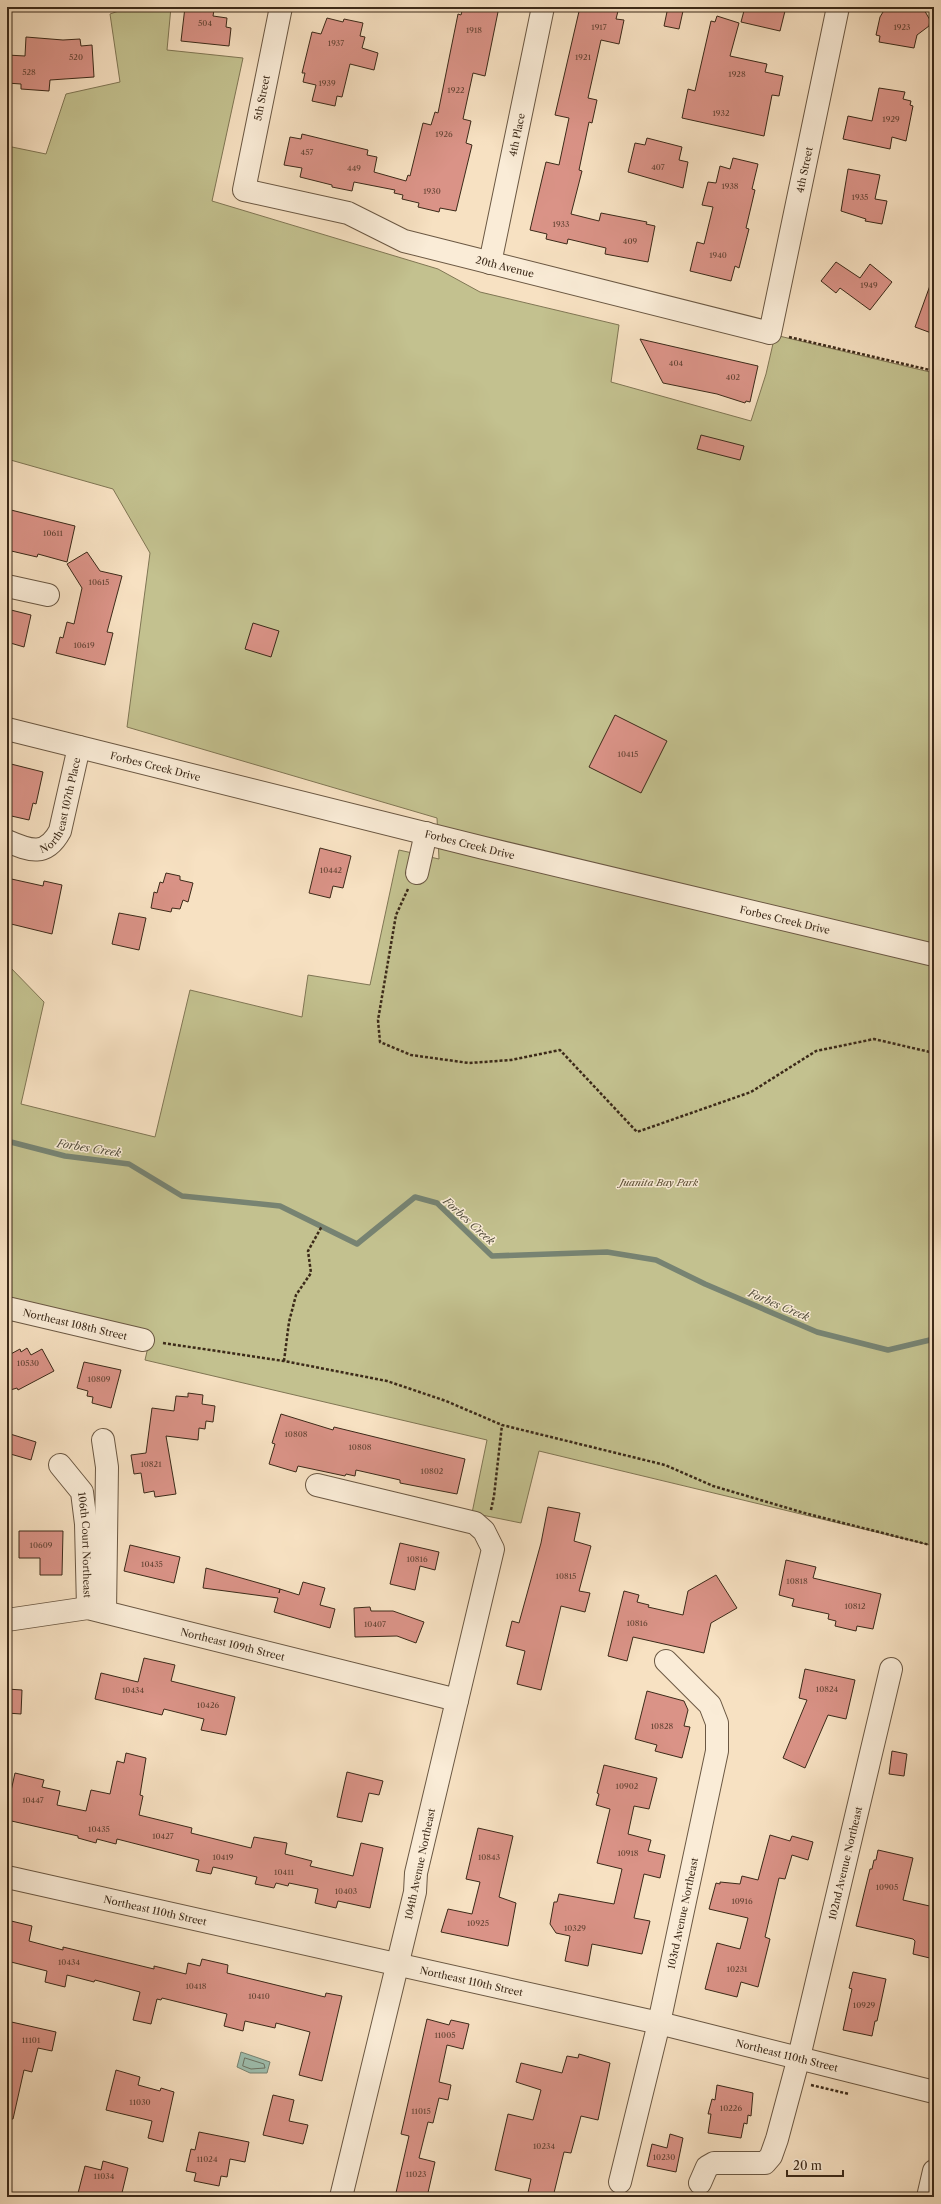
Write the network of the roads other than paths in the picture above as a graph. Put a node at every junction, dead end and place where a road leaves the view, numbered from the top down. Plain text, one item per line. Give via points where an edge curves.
1 (281, 7) edge
2 (543, 7) edge
3 (838, 7) edge
4 (244, 190) joint
5 (490, 263) junction
6 (770, 333) joint
7 (7, 586) edge
8 (48, 595) dead end
9 (7, 729) edge
10 (80, 746) junction
11 (426, 833) junction
12 (7, 842) edge
13 (417, 873) road end
14 (934, 955) edge
15 (7, 1308) edge
16 (143, 1340) road end
17 (103, 1440) dead end
18 (60, 1466) dead end
19 (317, 1485) dead end
20 (97, 1610) junction
21 (7, 1620) edge
22 (666, 1661) dead end
23 (891, 1669) dead end
24 (456, 1700) junction
25 (7, 1877) edge
26 (397, 1964) junction
27 (659, 2023) junction
28 (799, 2057) junction
29 (934, 2092) edge
30 (934, 2171) edge
31 (620, 2182) dead end
32 (700, 2183) dead end
33 (341, 2197) edge
34 (928, 2197) edge

1 - 4 street, 5th Street
2 - 5 street, 4th Place
3 - 6 street, 4th Street
4 - 5 street, 20th Avenue via 348,213 404,241
5 - 6 street, 20th Avenue
7 - 8 street
9 - 10 street, Forbes Creek Drive
10 - 11 street, Forbes Creek Drive
10 - 12 street, Northeast 107th Place via 60,831 55,841 40,850 28,850
11 - 13 street
11 - 14 street, Forbes Creek Drive
15 - 16 street, Northeast 108th Street
17 - 20 street via 107,1467
18 - 20 street, 106th Court Northeast via 82,1492
19 - 24 street, 104th Avenue Northeast via 475,1523 484,1531 493,1549
20 - 21 street, Northeast 109th Street
20 - 24 street, Northeast 109th Street
22 - 27 street, 103rd Avenue Northeast via 710,1705 717,1723 717,1751
23 - 28 street, 102nd Avenue Northeast
24 - 26 street, 104th Avenue Northeast
25 - 26 street, Northeast 110th Street
26 - 27 street, Northeast 110th Street
26 - 33 street, 104th Avenue Northeast
27 - 28 street, Northeast 110th Street
27 - 31 street, 103rd Avenue Northeast
28 - 29 street, Northeast 110th Street
28 - 32 street, 102nd Avenue Northeast via 771,2156 765,2163 714,2163 706,2167
30 - 34 street

